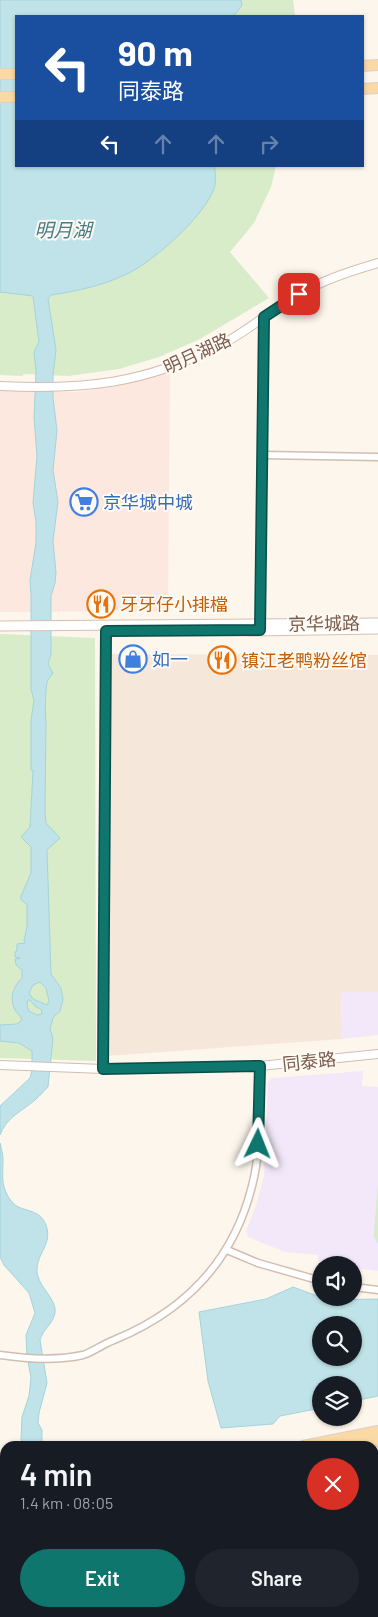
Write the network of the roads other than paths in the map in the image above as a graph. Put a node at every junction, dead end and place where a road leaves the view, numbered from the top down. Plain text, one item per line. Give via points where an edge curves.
1 (364, 66) edge
2 (378, 66) edge
3 (0, 74) edge
4 (15, 74) edge
5 (378, 88) edge
6 (364, 89) edge
7 (0, 97) edge
8 (15, 97) edge
9 (378, 263) edge
10 (264, 317) junction
11 (0, 386) edge
12 (263, 456) junction
13 (378, 457) edge
14 (378, 623) edge
15 (0, 626) edge
16 (260, 627) junction
17 (17, 628) junction
18 (61, 628) junction
19 (378, 629) edge
20 (0, 631) edge
21 (106, 631) junction
22 (378, 1054) edge
23 (0, 1065) edge
24 (260, 1066) junction
25 (103, 1069) junction
26 (226, 1250) junction
27 (312, 1278) edge
28 (362, 1288) edge
29 (378, 1290) edge
30 (0, 1355) edge
31 (378, 1431) edge
32 (329, 1441) edge

1 - 2 main road
3 - 4 main road
5 - 6 main road
7 - 8 main road
9 - 10 street, 明月湖路 via 340,275 299,294
10 - 11 street, 明月湖路 via 222,344 148,375 69,388
10 - 12 street
12 - 13 street
12 - 16 street
14 - 16 main road, 京华城路
15 - 17 main road, 京华城路
16 - 18 main road, 京华城路
16 - 19 main road, 京华城路
16 - 21 main road, 京华城路
17 - 18 main road, 京华城路
17 - 20 main road, 京华城路
18 - 21 main road, 京华城路
21 - 25 street
22 - 24 street, 同泰路
23 - 25 street, 同泰路
24 - 25 street, 同泰路
24 - 26 street via 258,1160 243,1216
26 - 27 street
26 - 30 street via 190,1294 135,1331 85,1354 56,1359
28 - 29 street
31 - 32 main road

